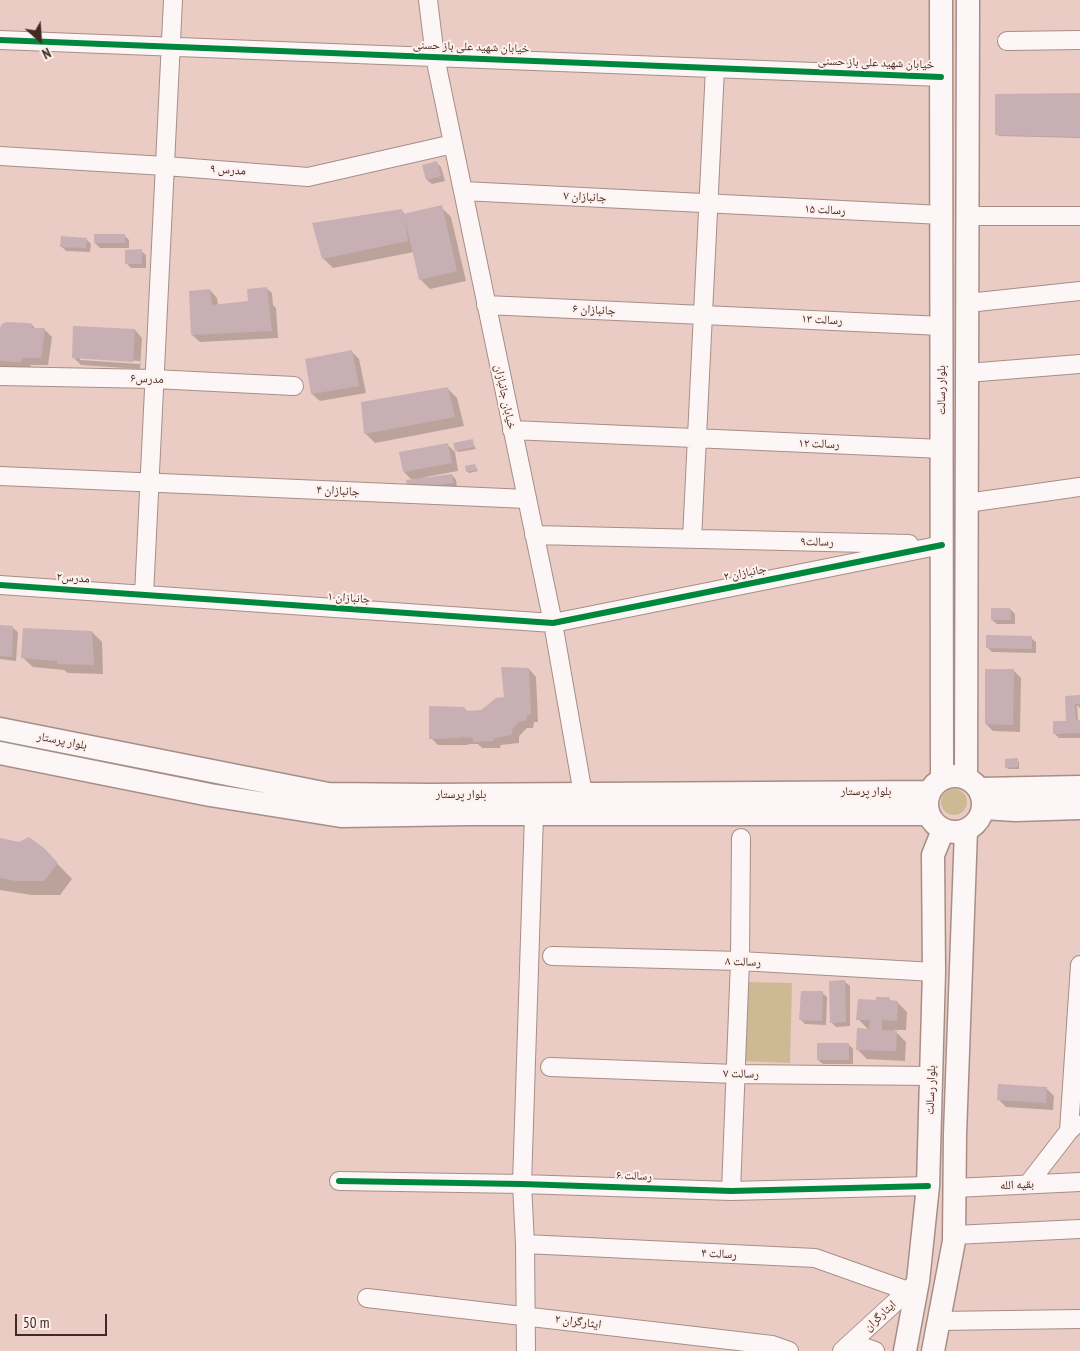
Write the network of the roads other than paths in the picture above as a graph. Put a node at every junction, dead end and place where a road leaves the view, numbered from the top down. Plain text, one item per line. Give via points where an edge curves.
1 (173, 0) edge
2 (428, 0) edge
3 (942, 0) edge
4 (968, 0) edge
5 (0, 40) edge
6 (1080, 40) edge
7 (1006, 41) dead end
8 (170, 47) junction
9 (435, 57) junction
10 (715, 68) junction
11 (942, 77) junction
12 (453, 144) junction
13 (0, 156) edge
14 (164, 166) junction
15 (463, 191) junction
16 (708, 204) junction
17 (942, 215) junction
18 (968, 216) junction
19 (1080, 216) edge
20 (1080, 291) edge
21 (968, 303) junction
22 (486, 305) junction
23 (703, 315) junction
24 (942, 326) junction
25 (1080, 364) edge
26 (967, 373) junction
27 (0, 376) edge
28 (154, 379) junction
29 (294, 386) dead end
30 (512, 430) junction
31 (696, 438) junction
32 (942, 449) junction
33 (0, 476) edge
34 (149, 483) junction
35 (1080, 487) edge
36 (527, 499) junction
37 (967, 503) junction
38 (534, 535) junction
39 (692, 539) junction
40 (942, 545) junction
41 (0, 585) edge
42 (144, 595) junction
43 (553, 623) junction
44 (0, 729) edge
45 (0, 753) edge
46 (935, 785) junction
47 (1080, 787) edge
48 (977, 791) junction
49 (583, 794) junction
50 (473, 804) junction
51 (1080, 808) edge
52 (534, 815) junction
53 (936, 822) junction
54 (966, 830) junction
55 (741, 838) dead end
56 (552, 956) dead end
57 (740, 962) junction
58 (1080, 965) edge
59 (934, 972) junction
60 (550, 1067) dead end
61 (735, 1074) junction
62 (932, 1076) junction
63 (1074, 1126) edge
64 (339, 1181) dead end
65 (1080, 1182) edge
66 (522, 1184) junction
67 (1028, 1184) junction
68 (928, 1186) junction
69 (955, 1188) junction
70 (731, 1191) junction
71 (1080, 1229) edge
72 (954, 1235) junction
73 (525, 1244) junction
74 (913, 1286) junction
75 (367, 1298) dead end
76 (525, 1316) junction
77 (1080, 1319) edge
78 (939, 1321) junction
79 (847, 1347) edge
80 (526, 1351) edge
81 (789, 1351) edge
82 (875, 1351) edge
83 (905, 1351) edge
84 (933, 1351) edge

1 - 8 street
2 - 9 street, خیابان جانبازان
3 - 11 main road, بلوار رسالت
4 - 18 main road, بلوار رسالت
5 - 8 street, خیابان شهید علی باز حسنی
6 - 7 street
8 - 9 street, خیابان شهید علی باز حسنی
8 - 14 street
9 - 10 street, خیابان شهید علی باز حسنی
9 - 12 street, خیابان جانبازان
10 - 11 street, خیابان شهید علی باز حسنی
10 - 16 street
11 - 17 main road, بلوار رسالت
12 - 14 street, مدرس ۹ via 308,177
12 - 15 street, خیابان جانبازان
13 - 14 street, مدرس ۹
14 - 28 street
15 - 16 street, جانبازان ۷
15 - 22 street, خیابان جانبازان
16 - 17 street, رسالت ۱۵
16 - 23 street
17 - 18 main road
17 - 24 main road, بلوار رسالت
18 - 19 street
18 - 21 main road, بلوار رسالت
20 - 21 street
21 - 26 main road, بلوار رسالت
22 - 23 street, جانبازان ۶
22 - 30 street, خیابان جانبازان
23 - 24 street, رسالت ۱۳
23 - 31 street
24 - 32 main road, بلوار رسالت
25 - 26 street
26 - 37 main road, بلوار رسالت
27 - 28 street, مدرس۶
28 - 29 street, مدرس۶
28 - 34 street
30 - 31 street, رسالت ۱۲
30 - 36 street, خیابان جانبازان
31 - 32 street, رسالت ۱۲
31 - 39 street
32 - 40 main road, بلوار رسالت
33 - 34 street, جانبازان ۴
34 - 36 street, جانبازان ۴
34 - 42 street
35 - 37 street
36 - 38 street, خیابان جانبازان
37 - 48 main road, بلوار رسالت
38 - 39 street, رسالت۹
38 - 43 street, خیابان جانبازان
39 - 40 street, رسالت۹
40 - 43 street, جانبازان ۲
40 - 46 main road, بلوار رسالت
41 - 42 street, مدرس۲
42 - 43 street, جانبازان ۱
43 - 49 street, خیابان جانبازان
44 - 50 main road, بلوار پرستار via 328,794
45 - 50 main road, بلوار پرستار via 210,795 341,816
46 - 48 main road via 956,775
46 - 49 main road, بلوار پرستار
46 - 53 main road via 926,803
47 - 48 main road
48 - 51 main road via 1015,810
48 - 54 main road via 975,824
49 - 50 main road, بلوار پرستار
50 - 52 main road, بلوار پرستار
52 - 53 main road, بلوار پرستار
52 - 66 street
53 - 54 main road via 954,832
53 - 59 main road, بلوار رسالت via 933,855
54 - 69 main road, بلوار رسالت
55 - 57 street
56 - 57 street, رسالت ۸
57 - 59 street, رسالت ۸
57 - 61 street
58 - 63 street
59 - 62 main road, بلوار رسالت
60 - 61 street, رسالت ۷
61 - 62 street, رسالت ۷
61 - 70 street
62 - 68 main road, بلوار رسالت
63 - 67 street
64 - 66 street, رسالت ۶
65 - 67 street, بقیه الله
66 - 70 street, رسالت ۶
66 - 73 street
67 - 69 street, بقیه الله
68 - 70 street, رسالت ۶
68 - 74 main road, بلوار رسالت
69 - 72 main road, بلوار رسالت
71 - 72 street
72 - 78 main road, بلوار رسالت
73 - 74 street, رسالت ۴ via 815,1258
73 - 76 street
74 - 79 street, ایثارگران
74 - 83 main road, بلوار رسالت
75 - 76 street, ایثارگران ۲
76 - 80 street
76 - 81 street, ایثارگران ۲ via 772,1345
77 - 78 street
78 - 84 main road, بلوار رسالت
79 - 82 street

